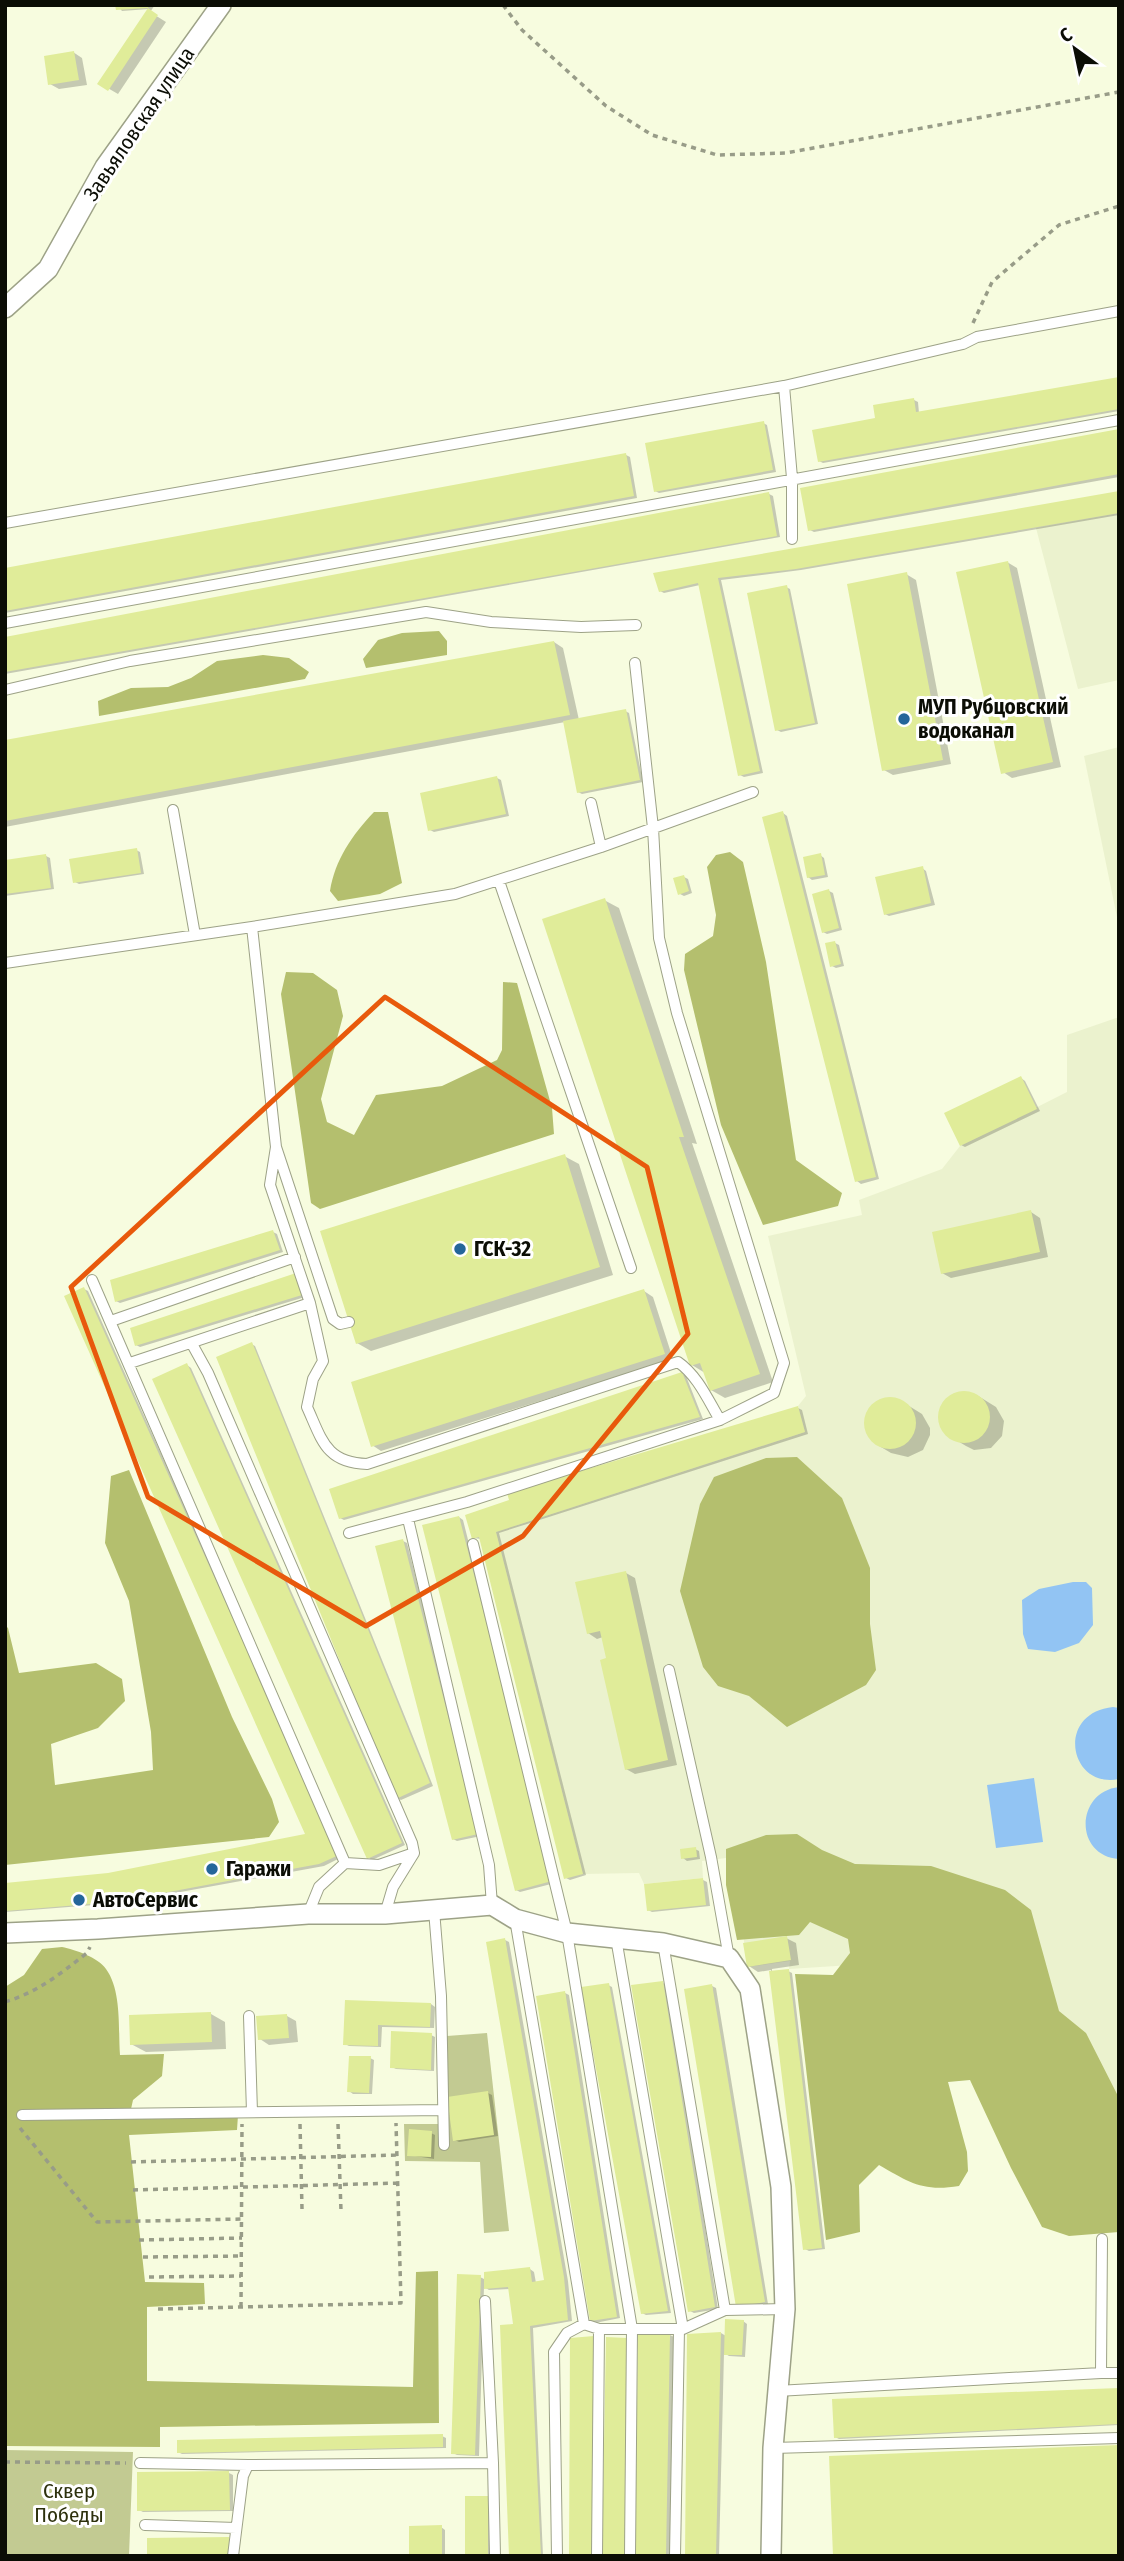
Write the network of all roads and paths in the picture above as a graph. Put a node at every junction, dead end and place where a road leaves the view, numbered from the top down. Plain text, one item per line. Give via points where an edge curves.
1 (221, 5) edge
2 (503, 5) edge
3 (1119, 92) edge
4 (1119, 206) edge
5 (5, 308) edge
6 (1119, 311) edge
7 (963, 344) junction
8 (784, 386) junction
9 (1119, 420) edge
10 (792, 478) junction
11 (5, 523) edge
12 (792, 539) dead end
13 (5, 624) edge
14 (636, 625) dead end
15 (635, 663) dead end
16 (5, 690) edge
17 (753, 792) dead end
18 (591, 803) dead end
19 (173, 810) dead end
20 (653, 828) junction
21 (601, 847) junction
22 (499, 881) junction
23 (252, 927) junction
24 (195, 935) junction
25 (5, 963) edge
26 (276, 1147) junction
27 (295, 1257) junction
28 (631, 1268) dead end
29 (92, 1280) dead end
30 (310, 1303) junction
31 (111, 1321) junction
32 (349, 1322) dead end
33 (192, 1344) junction
34 (130, 1363) junction
35 (720, 1420) junction
36 (408, 1519) junction
37 (349, 1533) dead end
38 (472, 1545) dead end
39 (669, 1670) dead end
40 (414, 1853) junction
41 (345, 1863) junction
42 (492, 1905) junction
43 (434, 1910) junction
44 (308, 1914) junction
45 (385, 1914) junction
46 (515, 1919) junction
47 (98, 1929) junction
48 (5, 1933) edge
49 (567, 1933) junction
50 (615, 1938) junction
51 (663, 1943) junction
52 (729, 1958) junction
53 (5, 2002) edge
54 (249, 2016) dead end
55 (396, 2110) junction
56 (442, 2110) junction
57 (337, 2111) junction
58 (247, 2112) junction
59 (300, 2112) junction
60 (20, 2120) joint
61 (444, 2145) dead end
62 (398, 2155) junction
63 (339, 2157) junction
64 (301, 2158) junction
65 (242, 2160) junction
66 (131, 2162) dead end
67 (399, 2183) junction
68 (340, 2184) junction
69 (302, 2185) junction
70 (242, 2187) junction
71 (134, 2190) dead end
72 (302, 2209) dead end
73 (341, 2211) dead end
74 (242, 2219) junction
75 (242, 2238) junction
76 (1102, 2239) dead end
77 (139, 2240) dead end
78 (242, 2256) junction
79 (143, 2257) dead end
80 (242, 2276) junction
81 (149, 2277) dead end
82 (485, 2301) dead end
83 (241, 2307) junction
84 (158, 2309) dead end
85 (785, 2309) junction
86 (725, 2310) junction
87 (584, 2324) junction
88 (599, 2329) junction
89 (632, 2329) junction
90 (681, 2329) junction
91 (1101, 2373) junction
92 (1119, 2373) edge
93 (777, 2391) junction
94 (1119, 2438) edge
95 (773, 2448) junction
96 (5, 2462) edge
97 (140, 2463) joint
98 (493, 2463) junction
99 (248, 2465) junction
100 (145, 2525) dead end
101 (236, 2528) junction
102 (233, 2556) edge
103 (495, 2556) edge
104 (557, 2556) edge
105 (597, 2556) edge
106 (630, 2556) edge
107 (675, 2556) edge
108 (771, 2556) edge

1 - 5 street, Завьяловская улица via 106,167 48,269
2 - 3 path via 522,30 606,106 652,135 718,155 786,153
4 - 7 path via 1059,225 992,282
6 - 7 lane via 977,337
7 - 8 lane
8 - 10 lane
8 - 11 lane
9 - 10 lane
10 - 12 lane
10 - 13 lane
14 - 16 lane via 491,622 426,612 130,661
15 - 20 lane
17 - 20 lane
18 - 21 lane
19 - 24 lane
20 - 21 lane
20 - 35 lane via 659,938 677,1013 784,1363 774,1393
21 - 22 lane
22 - 23 lane via 455,894
22 - 28 lane
23 - 24 lane
23 - 26 lane
24 - 25 lane
26 - 27 lane via 271,1185
26 - 32 lane via 332,1319 340,1324
27 - 30 lane
27 - 31 lane
29 - 31 lane
30 - 33 lane
30 - 35 lane via 323,1361 313,1379 307,1407 333,1456 351,1464 367,1464 678,1362 699,1385
31 - 34 lane
33 - 34 lane
33 - 40 lane
34 - 41 lane
35 - 36 lane
36 - 37 lane
36 - 42 lane via 488,1865
38 - 49 lane
39 - 52 lane via 712,1857
40 - 41 lane via 379,1865
40 - 45 lane via 393,1887
41 - 44 lane via 318,1887
42 - 43 street
42 - 46 street
43 - 45 street
43 - 56 lane via 441,1996
44 - 45 street
44 - 47 street
46 - 49 street
46 - 87 lane
47 - 48 street
47 - 53 path via 87,1953 51,1982
49 - 50 street
49 - 89 lane
50 - 51 street
50 - 90 lane
51 - 52 street
51 - 86 lane
52 - 85 street via 750,1989 781,2187
54 - 58 lane
55 - 56 lane
55 - 57 lane
55 - 62 path
56 - 61 lane
57 - 59 lane
57 - 63 path
58 - 59 lane
58 - 60 lane
58 - 65 path
59 - 64 path
60 - 74 path via 97,2222
62 - 63 path
62 - 67 path
63 - 64 path
63 - 68 path
64 - 65 path
64 - 69 path
65 - 66 path
65 - 70 path
67 - 68 path
67 - 83 path via 401,2303
68 - 69 path
68 - 73 path
69 - 70 path
69 - 72 path
70 - 71 path
70 - 74 path
74 - 75 path
75 - 77 path
75 - 78 path
76 - 91 lane
78 - 79 path
78 - 80 path
80 - 81 path
80 - 83 path
82 - 98 lane
83 - 84 path
85 - 86 lane
85 - 93 street
86 - 90 lane
87 - 88 lane
87 - 104 lane via 567,2333 554,2352
88 - 89 lane
88 - 105 lane
89 - 90 lane
89 - 106 lane
90 - 107 lane
91 - 92 lane
91 - 93 lane
93 - 95 street
94 - 95 lane
95 - 108 street
96 - 97 path
97 - 99 lane
98 - 99 lane
98 - 103 lane
99 - 101 lane
100 - 101 lane
101 - 102 lane

